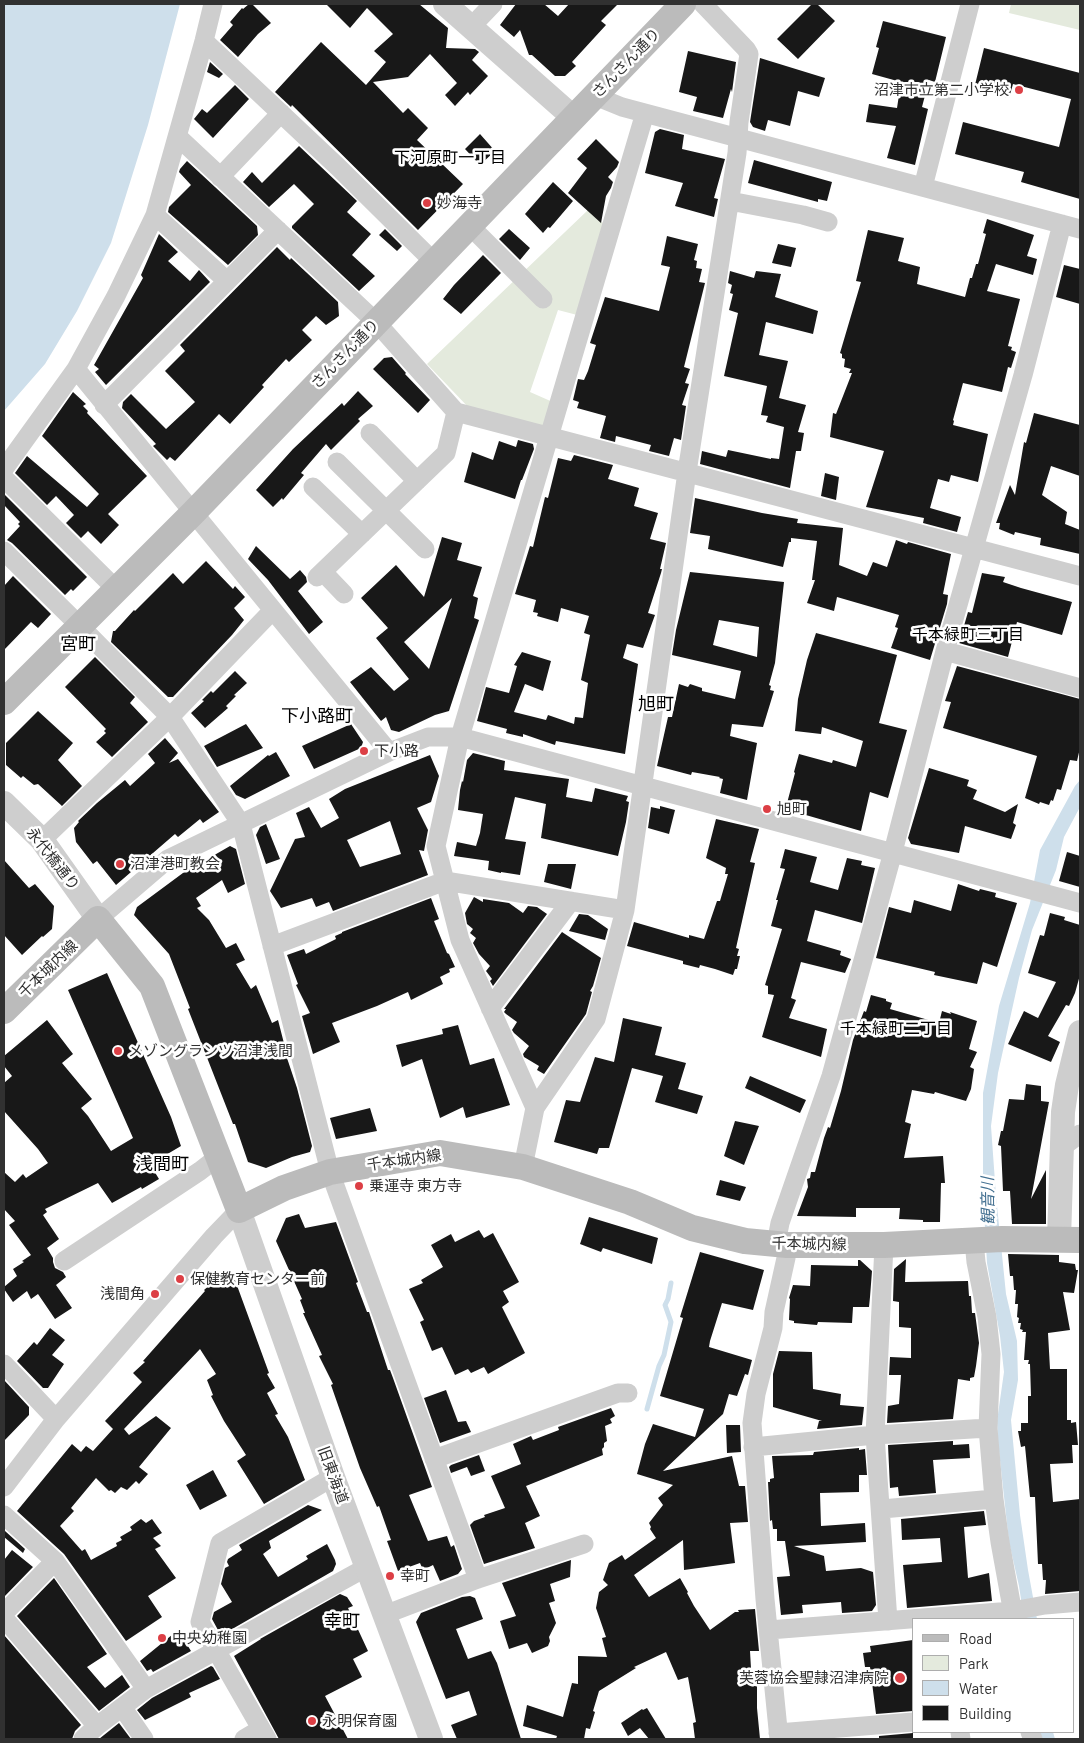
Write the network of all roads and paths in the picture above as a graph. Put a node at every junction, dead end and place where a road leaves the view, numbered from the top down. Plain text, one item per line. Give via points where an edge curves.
1 (213, 4) edge
2 (445, 4) edge
3 (493, 4) edge
4 (683, 4) edge
5 (703, 4) edge
6 (970, 4) edge
7 (471, 26) junction
8 (204, 41) junction
9 (595, 96) junction
10 (281, 113) junction
11 (645, 113) junction
12 (574, 118) junction
13 (178, 137) junction
14 (738, 137) junction
15 (220, 177) junction
16 (923, 187) junction
17 (730, 200) junction
18 (155, 215) junction
19 (828, 222) dead end
20 (470, 226) junction
21 (1071, 226) edge
22 (278, 230) junction
23 (434, 262) junction
24 (227, 281) junction
25 (542, 299) dead end
26 (376, 322) junction
27 (76, 370) junction
28 (104, 405) junction
29 (456, 412) junction
30 (370, 433) dead end
31 (550, 435) junction
32 (336, 462) dead end
33 (4, 469) edge
34 (687, 472) junction
35 (4, 478) edge
36 (417, 481) junction
37 (313, 486) dead end
38 (386, 511) junction
39 (194, 512) junction
40 (362, 534) junction
41 (973, 548) junction
42 (425, 549) dead end
43 (4, 552) edge
44 (1080, 576) edge
45 (116, 589) junction
46 (344, 594) dead end
47 (273, 610) junction
48 (80, 626) junction
49 (945, 651) junction
50 (1080, 688) edge
51 (4, 702) edge
52 (170, 717) junction
53 (460, 736) junction
54 (389, 752) junction
55 (643, 785) junction
56 (4, 803) edge
57 (241, 824) junction
58 (42, 840) junction
59 (893, 852) junction
60 (445, 881) junction
61 (571, 901) junction
62 (1080, 903) edge
63 (625, 910) junction
64 (98, 919) junction
65 (272, 946) junction
66 (490, 1008) junction
67 (4, 1011) edge
68 (1080, 1032) edge
69 (535, 1108) junction
70 (1071, 1138) edge
71 (218, 1157) junction
72 (523, 1166) junction
73 (330, 1172) junction
74 (239, 1210) junction
75 (1070, 1239) edge
76 (987, 1240) junction
77 (782, 1244) junction
78 (884, 1245) junction
79 (64, 1261) dead end
80 (4, 1364) edge
81 (628, 1393) dead end
82 (56, 1419) junction
83 (988, 1428) junction
84 (875, 1435) junction
85 (753, 1447) junction
86 (434, 1459) junction
87 (333, 1477) junction
88 (4, 1487) edge
89 (994, 1499) junction
90 (882, 1508) junction
91 (4, 1515) edge
92 (584, 1544) dead end
93 (55, 1561) junction
94 (367, 1567) junction
95 (478, 1579) junction
96 (1080, 1602) edge
97 (4, 1613) edge
98 (1013, 1615) edge
99 (384, 1616) junction
100 (4, 1618) edge
101 (950, 1618) edge
102 (912, 1620) edge
103 (888, 1621) junction
104 (769, 1630) junction
105 (218, 1650) junction
106 (146, 1689) junction
107 (122, 1707) junction
108 (912, 1722) edge
109 (97, 1726) junction
110 (264, 1734) edge
111 (778, 1736) edge
112 (83, 1739) edge
113 (144, 1739) edge
114 (244, 1739) edge
115 (430, 1739) edge

1 - 8 street
2 - 7 street
3 - 7 street
4 - 9 main road, さんさん通り
5 - 14 street via 749,54
6 - 16 street
7 - 12 street
8 - 10 street
8 - 13 street
9 - 11 street
9 - 12 main road, さんさん通り
10 - 15 street
10 - 23 street
11 - 14 street
11 - 31 street
12 - 20 main road, さんさん通り
13 - 15 street
13 - 18 street
14 - 16 street
14 - 17 street
15 - 22 street
16 - 21 street
17 - 19 street
17 - 34 street
18 - 24 street
18 - 27 street
20 - 23 main road, さんさん通り
20 - 25 street
21 - 41 street via 1023,374
22 - 24 street
22 - 26 street
23 - 26 main road, さんさん通り
24 - 28 street
26 - 29 street
26 - 39 main road, さんさん通り
27 - 28 street
27 - 33 street
28 - 39 street
29 - 31 street
29 - 36 street via 446,453
30 - 36 street
31 - 34 street
31 - 53 street
32 - 38 street
34 - 41 street
34 - 55 street
35 - 45 street
36 - 38 street
37 - 40 street
38 - 40 street
38 - 42 street
39 - 45 main road, さんさん通り
39 - 47 street
40 - 46 street via 320,574
41 - 44 street
41 - 49 street
43 - 48 street
45 - 48 main road, さんさん通り
47 - 52 street
47 - 54 street
48 - 51 main road, さんさん通り
48 - 52 street
49 - 50 street
49 - 59 street
52 - 57 street
52 - 58 street
53 - 54 street via 428,738
53 - 55 street
53 - 60 street via 436,846
54 - 57 street
55 - 59 street
55 - 63 street
56 - 58 street, 永代橋通り
57 - 64 street via 168,859
57 - 65 street
58 - 64 street, 永代橋通り
59 - 62 street
59 - 77 street via 831,1076 780,1223
60 - 61 street
60 - 65 street
60 - 66 street via 460,940
61 - 63 street
61 - 66 street
63 - 69 street via 596,1018
64 - 67 main road, 千本城内線
64 - 71 main road via 152,986
65 - 73 street
66 - 69 street
68 - 70 street via 1063,1112
69 - 72 street
70 - 75 street
71 - 74 main road
71 - 79 street
72 - 73 main road, 千本城内線 via 440,1153
72 - 77 main road, 千本城内線 via 630,1202 692,1228 745,1241
73 - 74 main road, 千本城内線 via 284,1188
73 - 86 street
74 - 82 street
74 - 87 street, 旧東海道
75 - 76 main road, 千本城内線
76 - 78 main road, 千本城内線
76 - 83 street via 976,1262 991,1354
77 - 78 main road, 千本城内線
77 - 85 street via 786,1258 756,1394
78 - 84 street
80 - 82 street
81 - 86 street via 618,1393
82 - 88 street
83 - 84 street
83 - 89 street
84 - 85 street
84 - 90 street
85 - 104 street
86 - 95 street
87 - 94 street, 旧東海道
87 - 105 street via 220,1543 200,1622
89 - 90 street
89 - 98 street
90 - 103 street
91 - 93 street
92 - 95 street
93 - 97 street
93 - 106 street
94 - 99 street, 旧東海道
94 - 105 street
95 - 99 street
96 - 98 street via 1042,1605
98 - 101 street
99 - 115 street, 旧東海道
100 - 109 street
102 - 103 street
103 - 104 street
104 - 111 street
105 - 106 street
105 - 110 street
106 - 107 street
107 - 109 street
107 - 113 street
108 - 111 street
109 - 112 street
110 - 114 street

